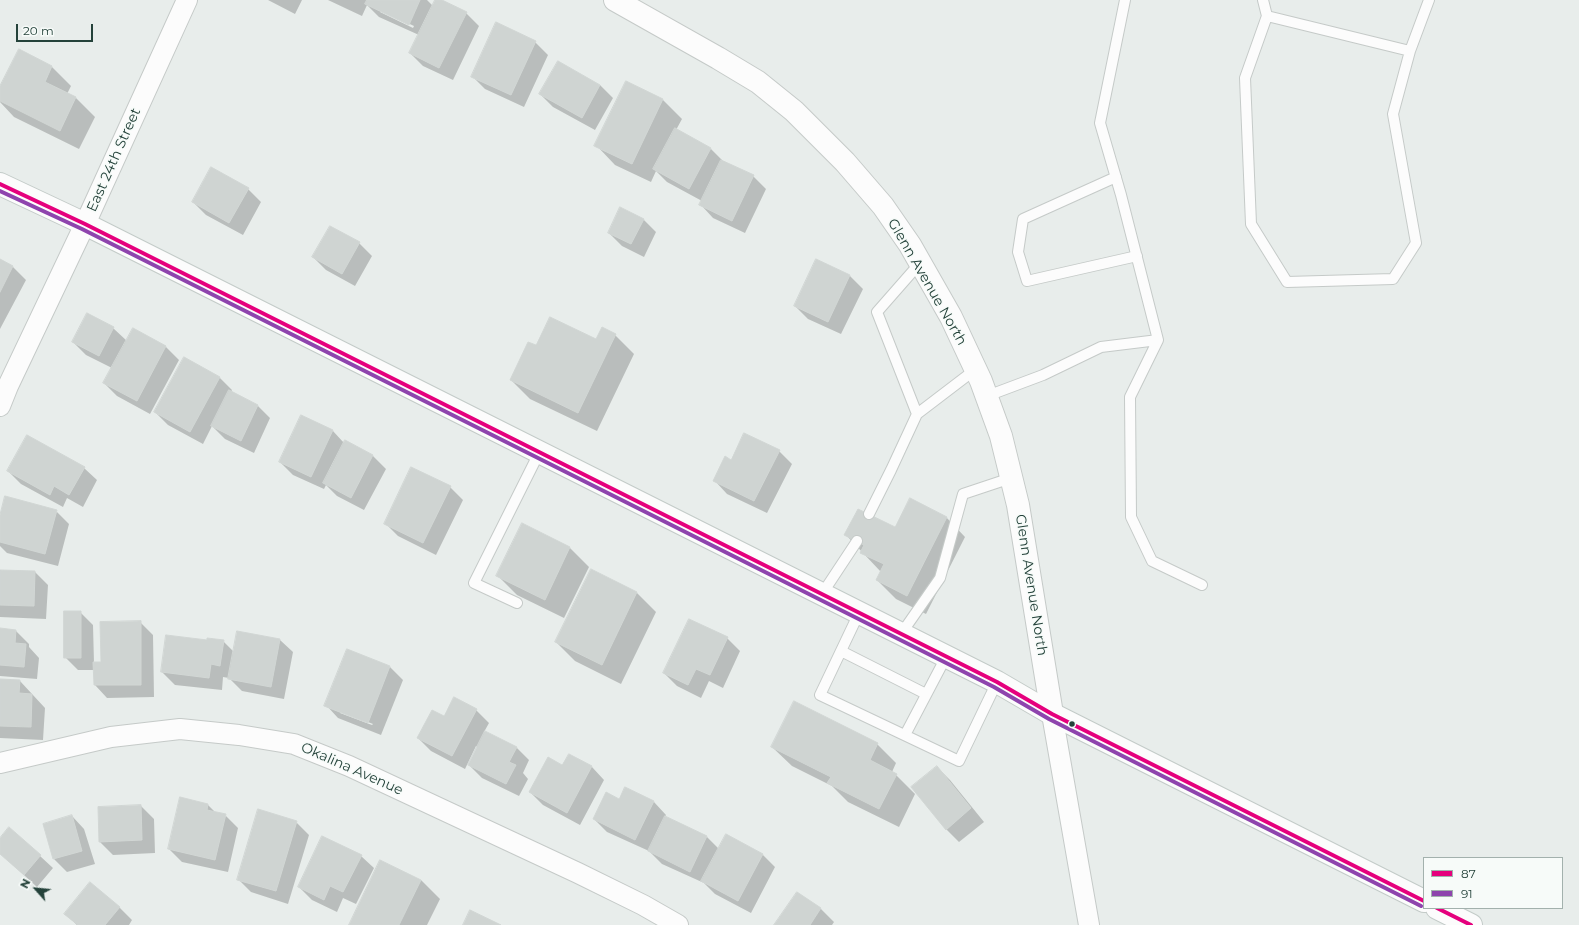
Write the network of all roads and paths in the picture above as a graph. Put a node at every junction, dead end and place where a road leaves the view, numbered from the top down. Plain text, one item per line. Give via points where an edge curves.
1 (187, 0) edge
2 (615, 0) edge
3 (1125, 0) edge
4 (1263, 0) edge
5 (1429, 0) edge
6 (1267, 16) junction
7 (1410, 51) junction
8 (1116, 177) junction
9 (0, 184) edge
10 (85, 224) junction
11 (1137, 256) junction
12 (920, 263) junction
13 (1158, 340) junction
14 (976, 370) junction
15 (4, 387) edge
16 (987, 396) junction
17 (0, 406) edge
18 (917, 414) junction
19 (539, 453) junction
20 (1011, 478) junction
21 (869, 514) dead end
22 (857, 541) dead end
23 (1202, 585) dead end
24 (822, 594) junction
25 (517, 603) dead end
26 (859, 613) junction
27 (901, 634) junction
28 (841, 651) junction
29 (946, 657) junction
30 (997, 682) junction
31 (926, 694) junction
32 (1052, 714) junction
33 (905, 735) junction
34 (0, 762) edge
35 (1423, 900) edge
36 (1440, 909) edge
37 (678, 925) edge
38 (1089, 925) edge
39 (1471, 925) edge

1 - 10 street, East 24th Street
2 - 12 main road, Glenn Avenue North via 758,82 794,111 845,162 883,206
3 - 8 lane via 1100,123
4 - 6 lane
5 - 7 lane
6 - 7 lane
6 - 7 lane via 1245,78 1251,224 1287,282 1393,279 1416,243 1393,114
8 - 11 lane
8 - 11 lane via 1023,219 1018,252 1027,282
9 - 10 main road
10 - 15 street, East 24th Street
10 - 19 main road
11 - 13 lane
12 - 14 main road, Glenn Avenue North via 951,317
12 - 18 lane via 876,312
13 - 16 lane via 1101,347 1043,375
13 - 23 lane via 1130,397 1131,517 1152,561
14 - 16 main road, Glenn Avenue North
14 - 18 lane
15 - 17 street, East 24th Street
16 - 20 main road, Glenn Avenue North via 1001,436
18 - 21 lane
19 - 24 main road
19 - 25 lane via 474,583
20 - 27 lane via 963,494 940,578
20 - 32 main road, Glenn Avenue North via 1018,505
22 - 24 lane
24 - 26 main road
26 - 27 main road
26 - 28 lane
27 - 29 main road
28 - 31 lane
28 - 33 lane via 820,695
29 - 30 main road
29 - 31 lane
30 - 32 main road
30 - 33 lane via 959,761
31 - 33 lane
32 - 35 main road
32 - 38 street, Glenn Avenue North
34 - 37 street, Okalina Avenue via 111,736 180,729 294,744 349,766 578,873
36 - 39 main road

